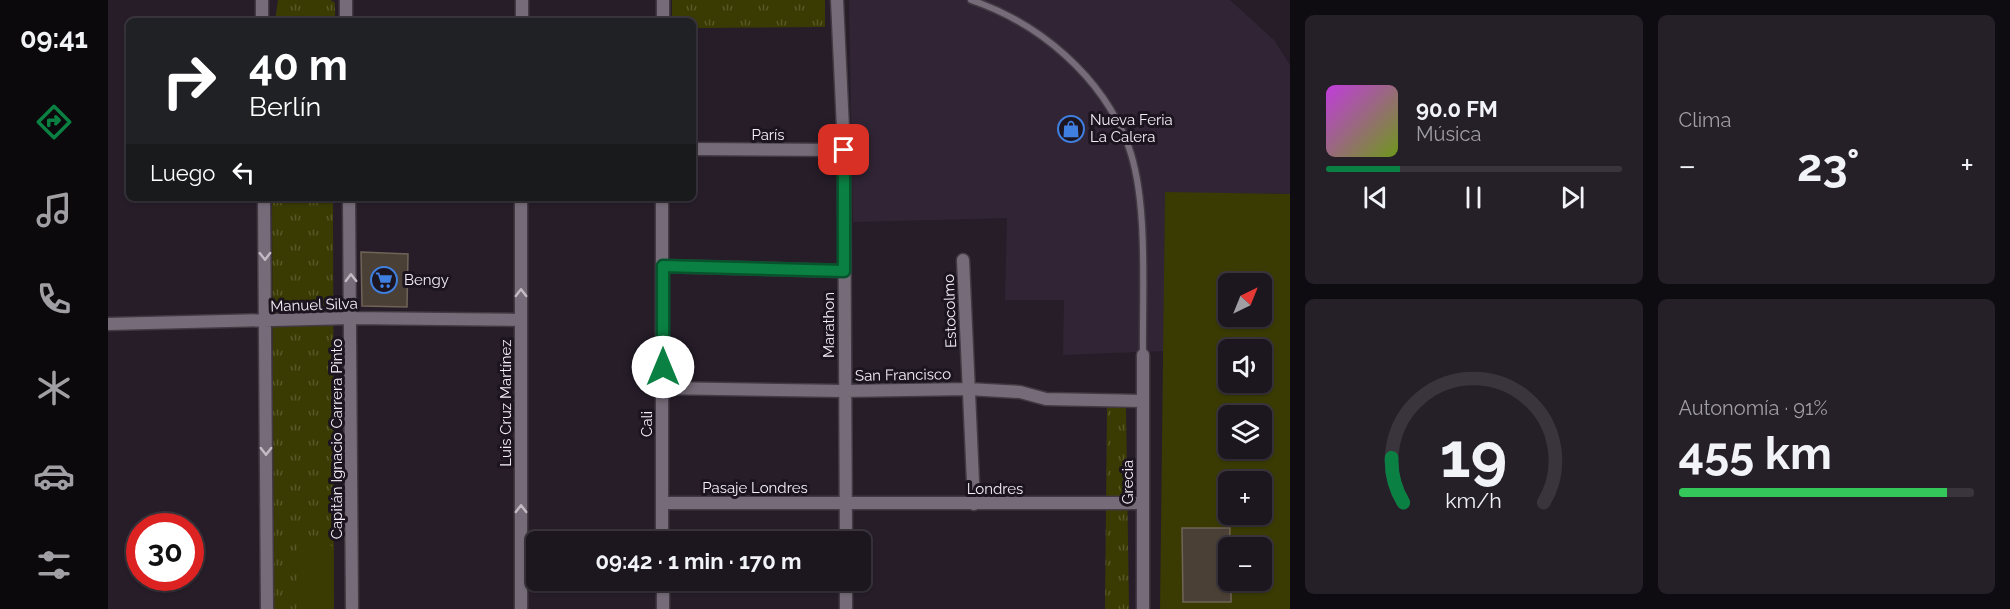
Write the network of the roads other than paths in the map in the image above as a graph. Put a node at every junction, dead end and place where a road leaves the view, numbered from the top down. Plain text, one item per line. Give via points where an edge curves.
1 (262, 0) edge
2 (346, 0) edge
3 (522, 0) edge
4 (663, 0) edge
5 (837, 0) edge
6 (971, 0) edge
7 (262, 18) edge
8 (346, 18) edge
9 (522, 18) edge
10 (663, 18) edge
11 (696, 149) edge
12 (844, 150) junction
13 (264, 201) edge
14 (349, 201) edge
15 (522, 201) edge
16 (662, 201) edge
17 (963, 260) dead end
18 (663, 266) junction
19 (844, 271) junction
20 (352, 318) junction
21 (521, 320) junction
22 (266, 322) junction
23 (108, 324) edge
24 (1143, 355) joint
25 (663, 388) junction
26 (968, 389) junction
27 (844, 391) junction
28 (1143, 401) junction
29 (662, 503) junction
30 (847, 503) junction
31 (1143, 503) junction
32 (974, 504) junction
33 (663, 531) edge
34 (846, 531) edge
35 (663, 591) edge
36 (846, 591) edge
37 (267, 609) edge
38 (352, 609) edge
39 (521, 609) edge
40 (663, 609) edge
41 (846, 609) edge
42 (1143, 609) edge

1 - 7 street
2 - 8 street
3 - 9 street
4 - 10 street
5 - 12 street, Marathon
6 - 24 lane via 1001,10 1044,36 1083,73 1106,103 1128,146 1139,200
11 - 12 street, París
12 - 19 street, Marathon
13 -> 22 street
20 -> 14 street, Capitán Ignacio Carrera Pinto
21 -> 15 street, Luis Cruz Martínez
16 - 18 street, Cali
17 - 26 street, Estocolmo
18 - 19 street
18 - 25 street, Cali
19 - 27 street, Marathon
20 - 21 street, Manuel Silva
20 - 22 street, Manuel Silva
20 - 38 street, Capitán Ignacio Carrera Pinto
39 -> 21 street, Luis Cruz Martínez
22 - 23 street, Manuel Silva
22 -> 37 street
24 - 28 street, Grecia
25 - 27 street, San Francisco
25 - 29 street, Cali
26 - 27 street, San Francisco
26 - 28 street, San Francisco via 1020,392 1046,399
26 - 32 street, Estocolmo
27 - 30 street, Marathon
28 - 31 street, Grecia
29 - 30 street, Pasaje Londres
29 - 33 street, Cali
30 - 32 street, Londres
30 - 34 street, Marathon
31 - 32 street, Londres
31 - 42 street, Grecia
35 - 40 street
36 - 41 street

